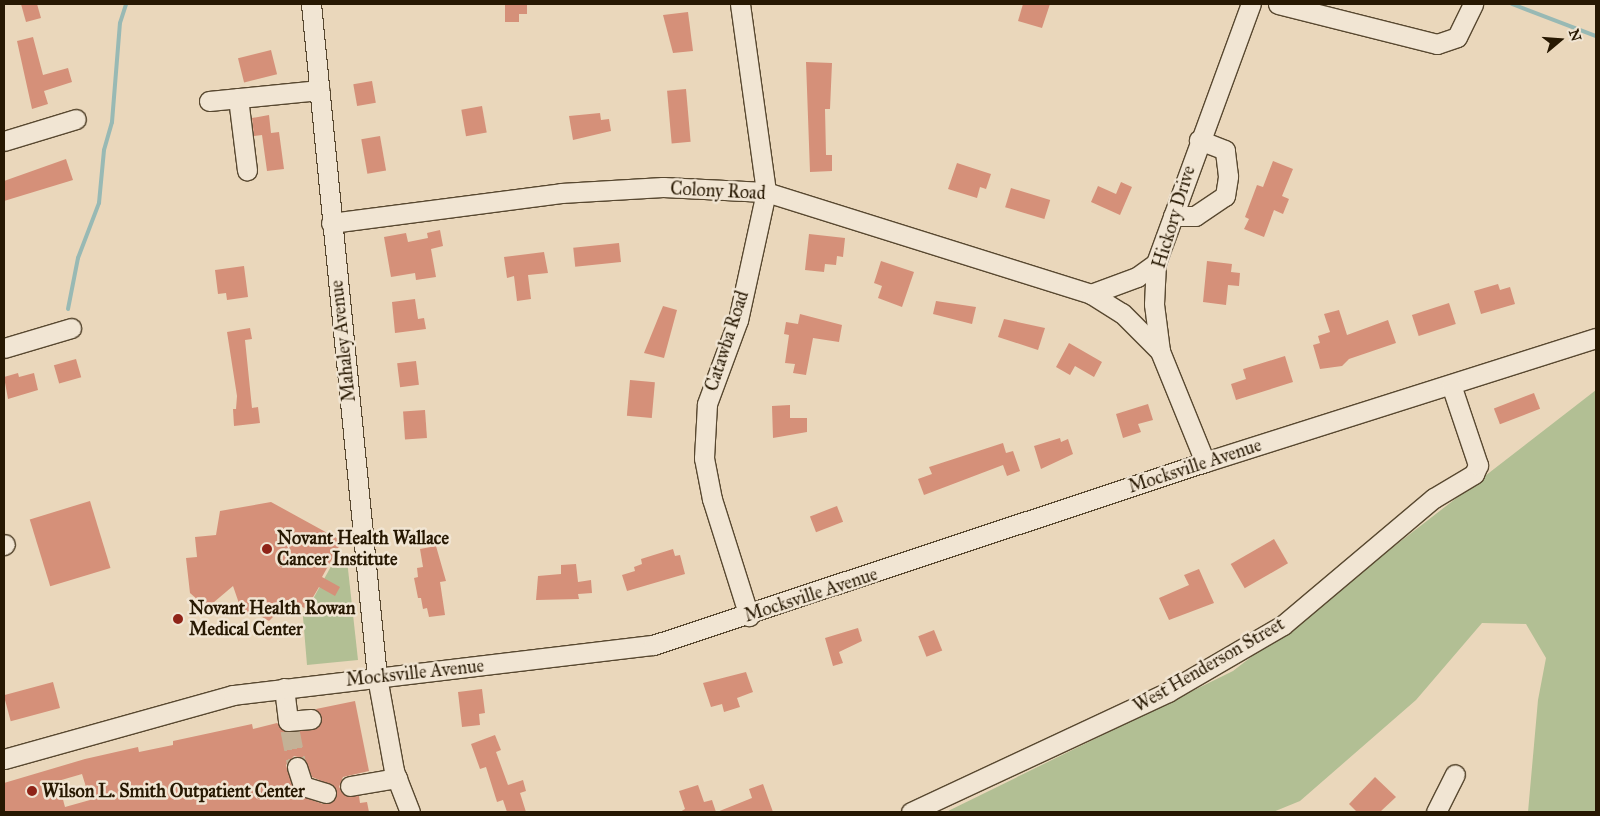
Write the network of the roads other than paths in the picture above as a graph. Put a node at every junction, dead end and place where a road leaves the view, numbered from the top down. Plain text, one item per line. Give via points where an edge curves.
1 (311, 4) edge
2 (740, 4) edge
3 (1251, 4) edge
4 (1278, 4) edge
5 (1473, 4) edge
6 (319, 90) junction
7 (238, 98) junction
8 (209, 101) dead end
9 (76, 119) dead end
10 (1199, 140) junction
11 (4, 142) edge
12 (247, 170) dead end
13 (766, 192) junction
14 (1173, 216) junction
15 (331, 223) junction
16 (1156, 263) junction
17 (1091, 294) junction
18 (71, 328) dead end
19 (1596, 338) edge
20 (4, 348) edge
21 (1160, 351) junction
22 (1451, 385) junction
23 (1205, 462) junction
24 (749, 616) junction
25 (377, 677) junction
26 (284, 688) junction
27 (311, 718) dead end
28 (4, 759) edge
29 (297, 767) tunnel mouth
30 (1454, 774) dead end
31 (397, 778) junction
32 (350, 786) dead end
33 (326, 793) dead end
34 (410, 812) edge
35 (911, 812) edge
36 (1436, 812) edge

1 - 6 street, Mahaley Avenue
2 - 13 street, Catawba Road
3 - 10 street, Hickory Drive
4 - 5 street via 1437,44 1457,37
6 - 7 street
6 - 15 street, Mahaley Avenue
7 - 8 street
7 - 12 street
9 - 11 street
10 - 14 street, Hickory Drive
10 - 14 street via 1225,150 1228,176 1225,196 1195,216
13 - 15 street, Colony Road via 663,187 561,193
13 - 17 street, Colony Road
13 - 24 street, Catawba Road via 738,320 707,404 704,458 712,499
14 - 16 street, Hickory Drive
15 - 25 street, Mahaley Avenue
16 - 17 street via 1137,277
16 - 21 street, Hickory Drive via 1154,304
17 - 21 street, Colony Road via 1122,313
18 - 20 street
19 - 22 street, Mocksville Avenue
21 - 23 street, Hickory Drive
22 - 23 street, Mocksville Avenue
22 - 35 street, West Henderson Street via 1478,465 1474,474 1434,498 1283,625 1168,692
23 - 24 street, Mocksville Avenue
24 - 25 street, Mocksville Avenue via 618,652
25 - 26 street, Mocksville Avenue
25 - 31 street, Mahaley Avenue
26 - 27 street via 291,726
26 - 28 street, Mocksville Avenue via 233,695
29 - 33 street via 303,786
30 - 36 street
31 - 32 street
31 - 34 street, Mahaley Avenue

